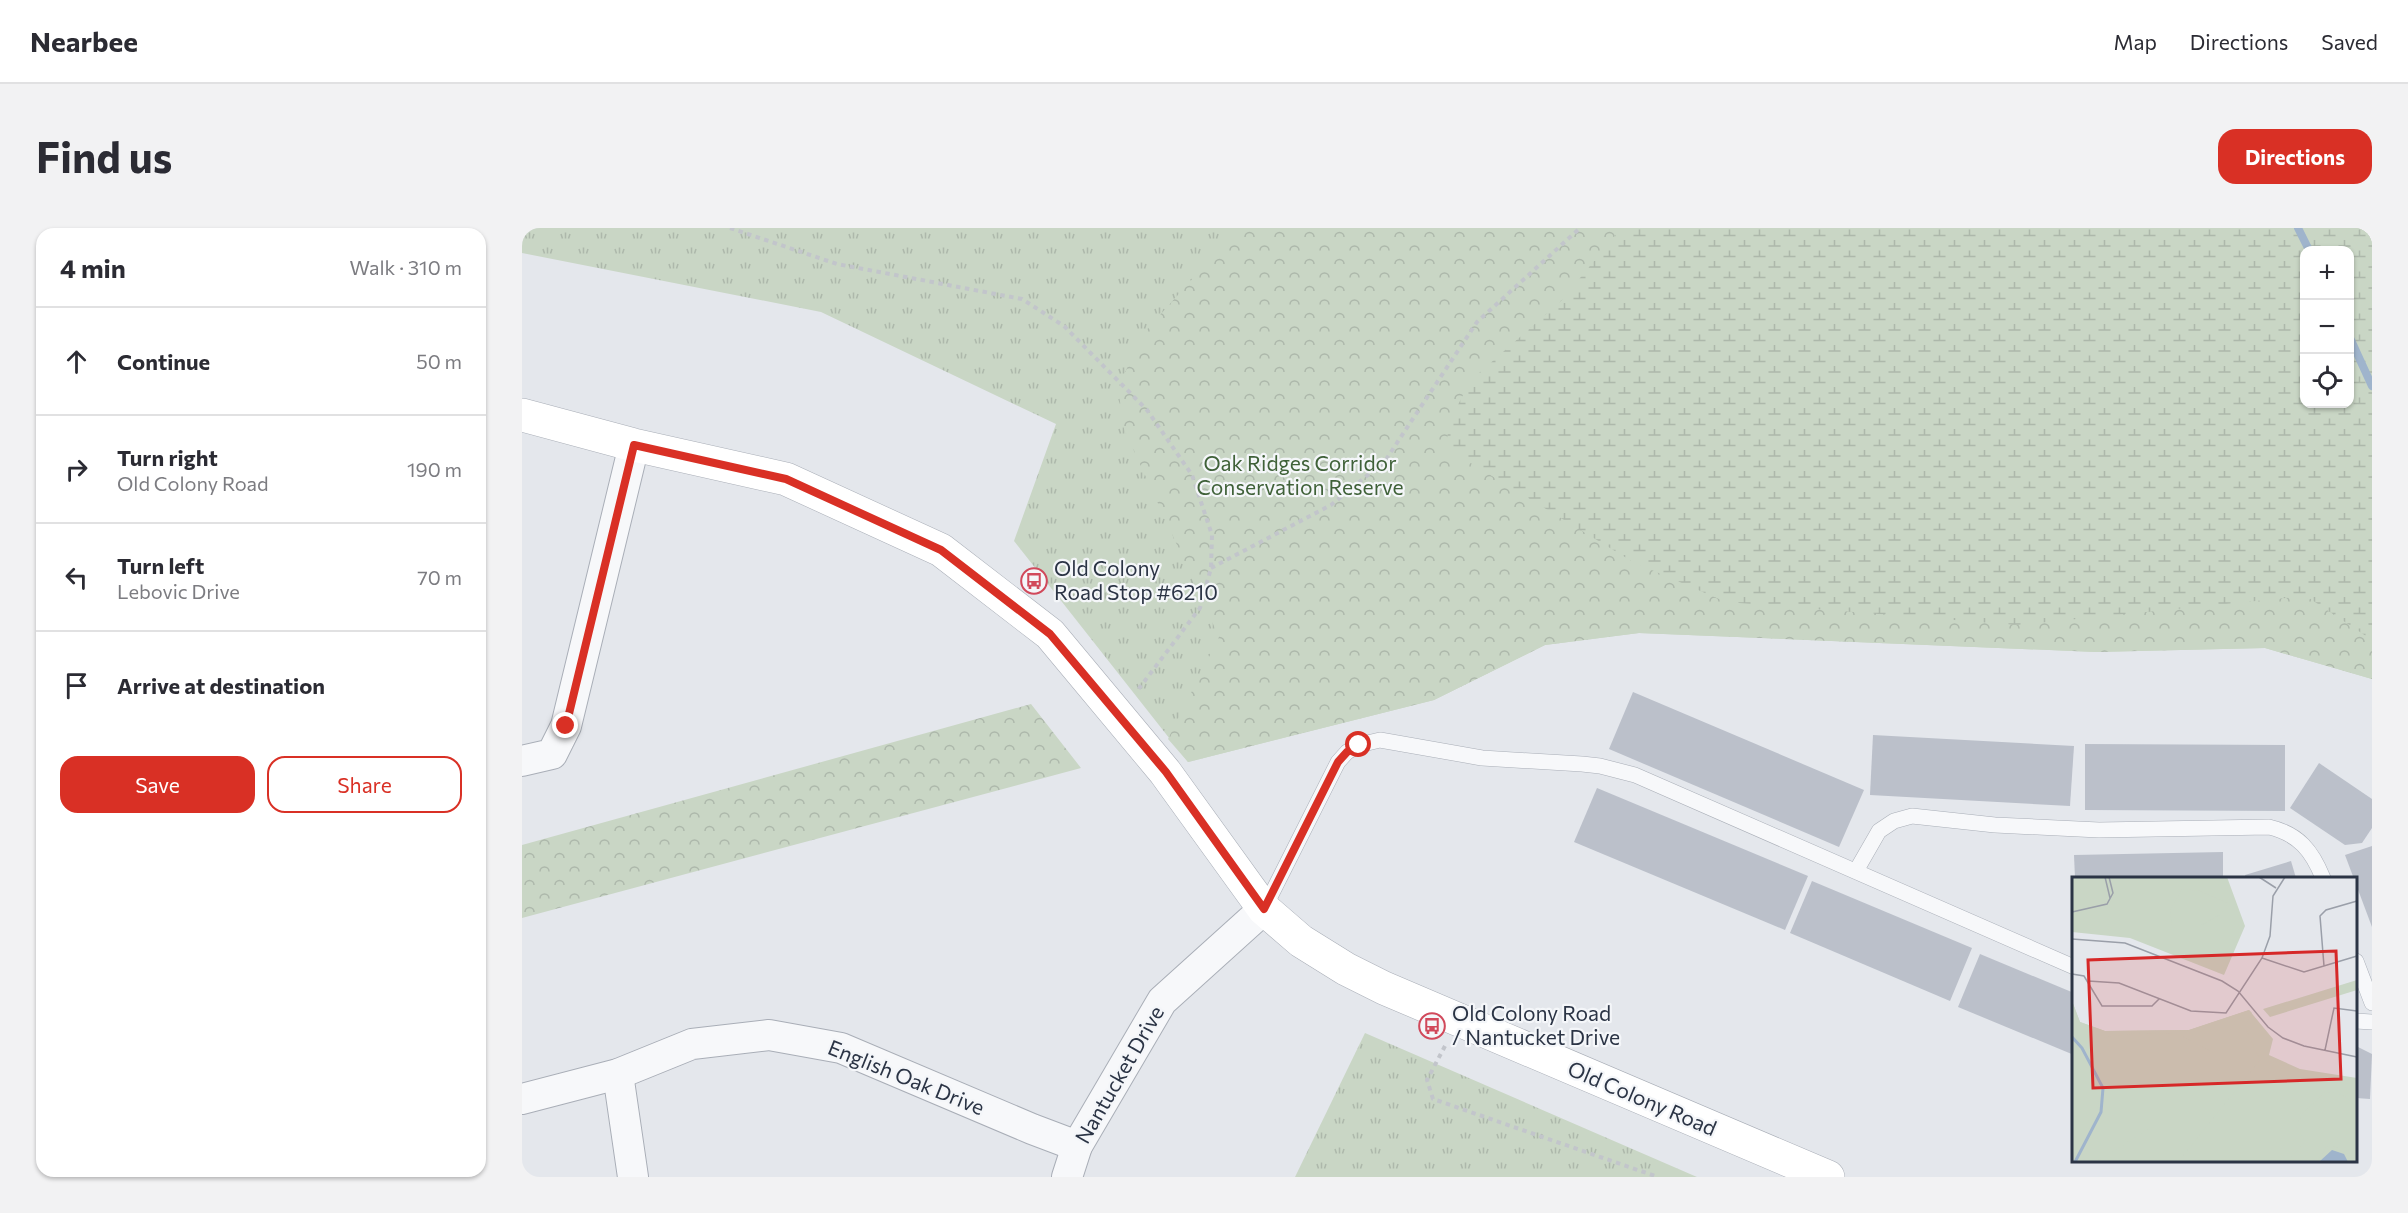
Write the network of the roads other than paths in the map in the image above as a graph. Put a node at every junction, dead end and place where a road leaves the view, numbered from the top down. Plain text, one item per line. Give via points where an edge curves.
1 (522, 415) edge
2 (634, 445) junction
3 (522, 761) edge
4 (1856, 871) junction
5 (2322, 877) edge
6 (1264, 909) junction
7 (2357, 965) edge
8 (2072, 967) edge
9 (2372, 1003) edge
10 (2357, 1021) edge
11 (2372, 1022) edge
12 (618, 1074) junction
13 (522, 1099) edge
14 (1077, 1146) junction
15 (633, 1177) edge
16 (1066, 1177) edge
17 (1828, 1177) edge

1 - 2 street, Old Colony Road
2 - 3 street via 566,726 552,754
2 - 6 street, Old Colony Road via 786,479 941,550 1050,634 1166,772
4 - 5 lane via 1879,831 1911,816 2078,830 2269,827 2293,835 2305,845
4 - 6 lane via 1652,781 1618,770 1473,757 1380,740 1359,745 1338,762
4 - 8 lane
6 - 14 street, Nantucket Drive via 1162,1001
6 - 17 street, Old Colony Road via 1301,941 1384,988
7 - 9 lane
10 - 11 lane
12 - 13 street, English Oak Drive
12 - 14 street, English Oak Drive via 692,1044 769,1035 840,1048
12 - 15 street
14 - 16 street, Nantucket Drive

